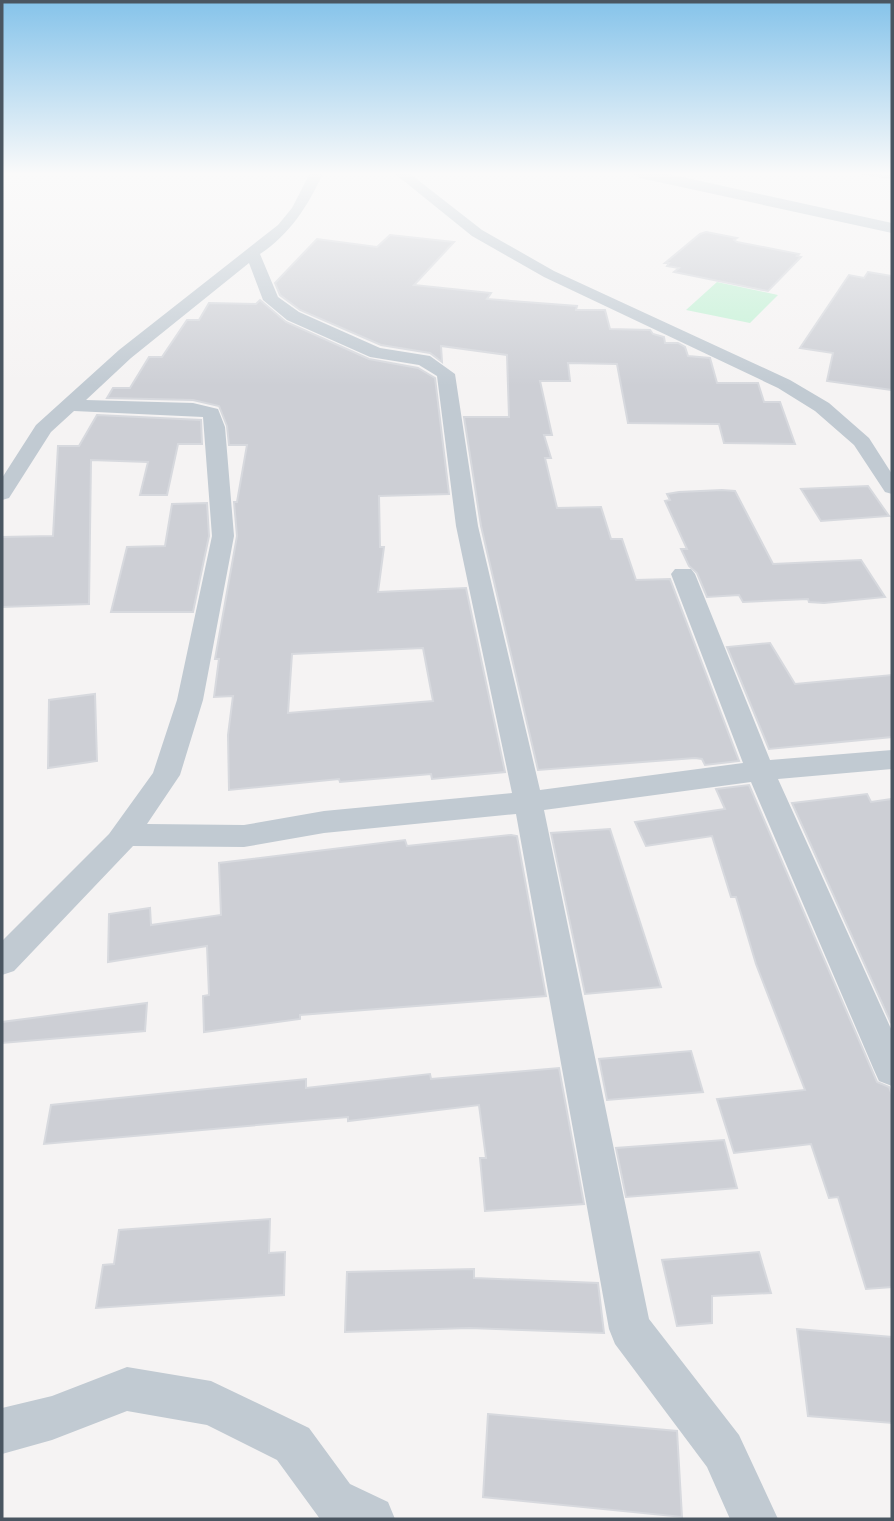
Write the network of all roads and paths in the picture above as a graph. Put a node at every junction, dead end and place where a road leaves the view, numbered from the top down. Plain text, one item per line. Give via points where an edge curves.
1 (268, 244) edge
2 (497, 244) edge
3 (252, 253) junction
4 (70, 405) junction
5 (892, 488) edge
6 (2, 494) edge
7 (683, 574) dead end
8 (892, 759) edge
9 (760, 771) junction
10 (528, 802) junction
11 (124, 835) junction
12 (2, 962) edge
13 (892, 1070) edge
14 (2, 1431) edge
15 (371, 1519) edge
16 (754, 1519) edge

1 - 3 street
2 - 5 street via 550,274 784,384 822,407 862,442
3 - 4 street via 125,354
3 - 10 street via 271,300 293,316 376,353 424,359 446,374 467,526
4 - 6 street via 44,429
4 - 11 street via 193,409 211,413 215,427 223,536 190,700 166,775
7 - 9 street
8 - 9 street
9 - 10 street
9 - 13 street
10 - 11 street via 324,822 244,836
10 - 16 street via 630,1329 723,1451
11 - 12 street
14 - 15 street via 52,1418 127,1389 211,1403 293,1444 333,1501

